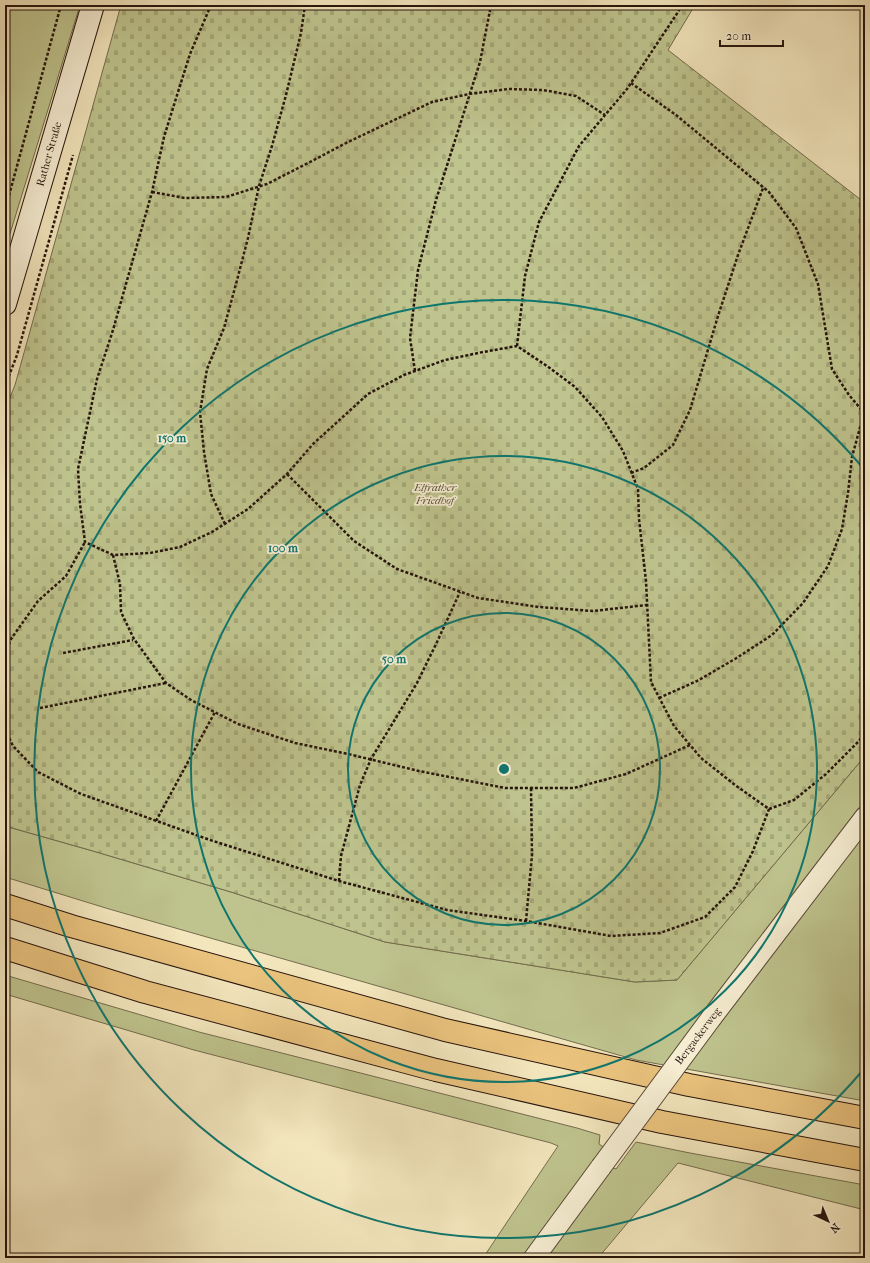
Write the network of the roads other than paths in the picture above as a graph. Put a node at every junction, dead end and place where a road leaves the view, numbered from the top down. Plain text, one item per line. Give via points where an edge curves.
1 (93, 5) edge
2 (5, 304) edge
3 (865, 817) edge
4 (5, 905) edge
5 (5, 948) edge
6 (865, 1118) edge
7 (865, 1160) edge
8 (534, 1258) edge

1 - 2 main road, Rather Straße
3 - 8 street, Bergackerweg, bridge via 712,1017
4 - 6 highway via 71,926 445,1030 689,1085
5 - 7 highway via 145,992 436,1070 662,1122

